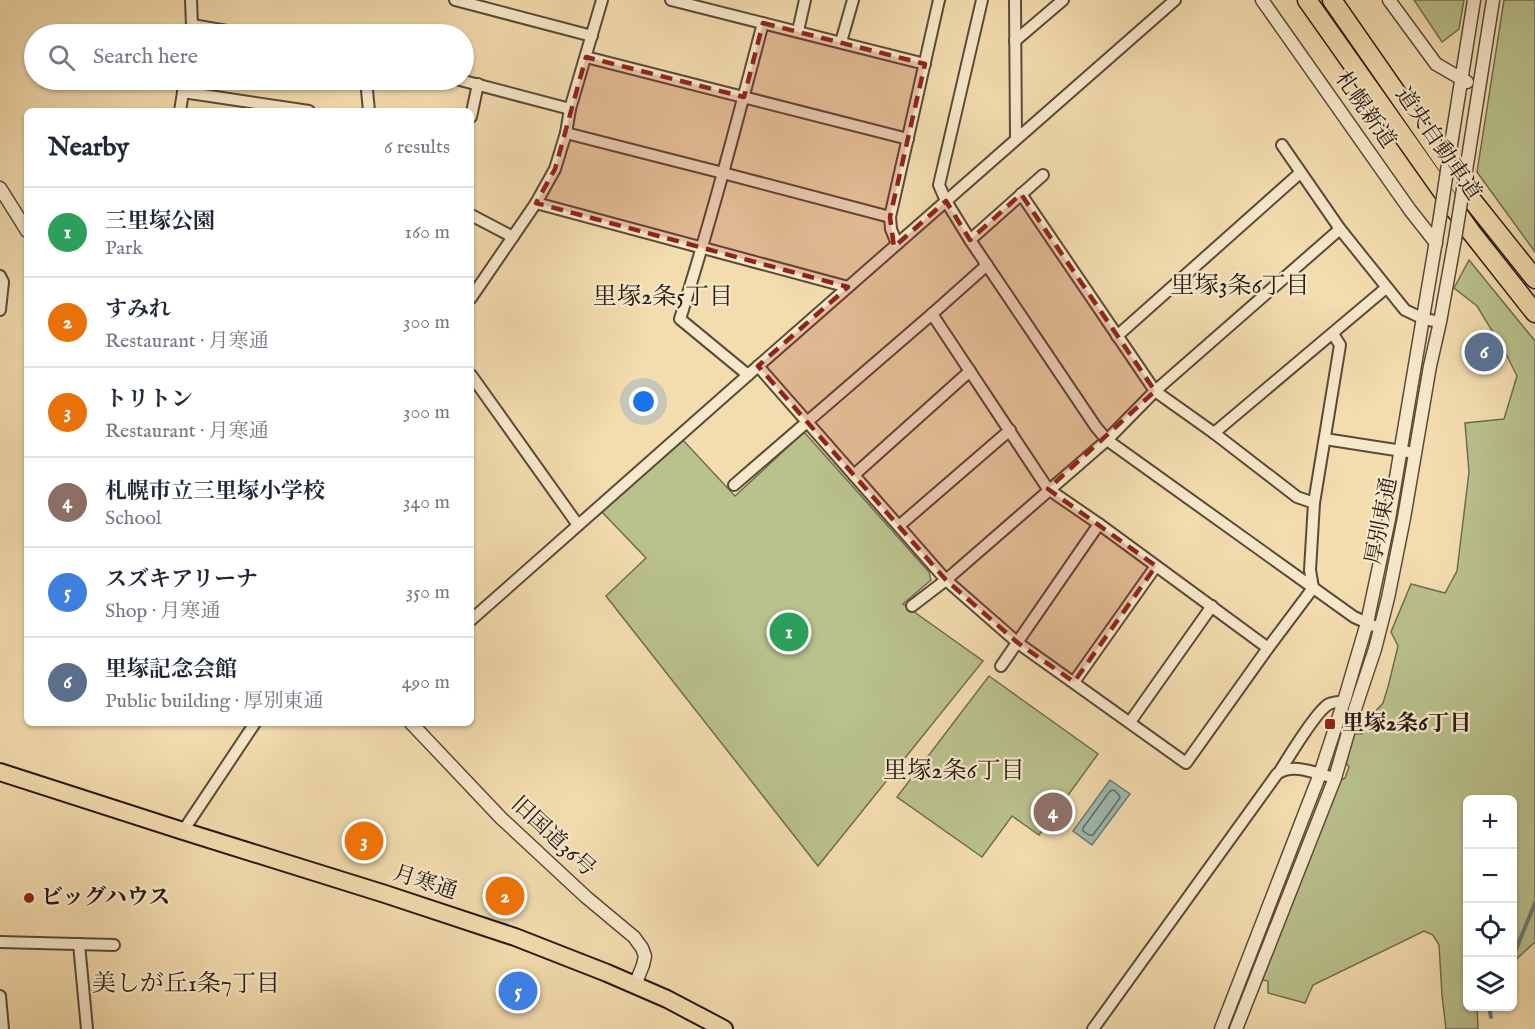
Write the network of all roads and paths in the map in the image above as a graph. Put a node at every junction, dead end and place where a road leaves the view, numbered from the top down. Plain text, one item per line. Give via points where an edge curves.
1 (191, 0) edge
2 (455, 0) edge
3 (602, 0) edge
4 (671, 0) edge
5 (719, 0) edge
6 (805, 0) edge
7 (853, 0) edge
8 (939, 0) edge
9 (982, 0) edge
10 (1015, 0) edge
11 (1063, 0) edge
12 (1174, 0) edge
13 (1262, 0) edge
14 (1307, 0) edge
15 (1332, 0) edge
16 (1389, 0) edge
17 (1474, 0) edge
18 (1492, 0) edge
19 (717, 11) junction
20 (763, 23) junction
21 (191, 24) edge
22 (798, 31) junction
23 (592, 36) junction
24 (1015, 41) junction
25 (841, 42) junction
26 (586, 57) junction
27 (925, 64) junction
28 (1462, 79) junction
29 (474, 83) edge
30 (478, 84) junction
31 (367, 90) edge
32 (1478, 90) junction
33 (183, 92) joint
34 (744, 97) junction
35 (180, 108) edge
36 (289, 108) edge
37 (369, 108) edge
38 (473, 108) edge
39 (570, 109) junction
40 (566, 133) junction
41 (908, 139) junction
42 (1016, 139) junction
43 (1282, 145) dead end
44 (723, 173) junction
45 (1300, 173) junction
46 (1042, 175) dead end
47 (0, 188) edge
48 (1021, 194) junction
49 (946, 201) junction
50 (536, 203) junction
51 (474, 217) edge
52 (890, 217) junction
53 (24, 226) edge
54 (1340, 229) junction
55 (513, 237) junction
56 (970, 240) junction
57 (1436, 243) junction
58 (897, 244) junction
59 (702, 248) junction
60 (987, 265) junction
61 (0, 276) edge
62 (1535, 279) edge
63 (848, 287) junction
64 (1386, 288) junction
65 (474, 294) edge
66 (0, 310) edge
67 (1535, 313) edge
68 (932, 314) junction
69 (1424, 319) junction
70 (1440, 322) junction
71 (1333, 334) junction
72 (1117, 336) junction
73 (758, 366) junction
74 (970, 371) junction
75 (748, 375) junction
76 (474, 379) edge
77 (1155, 391) junction
78 (807, 422) junction
79 (1010, 430) junction
80 (1214, 433) junction
81 (1325, 439) junction
82 (1107, 440) junction
83 (1401, 451) junction
84 (1415, 453) junction
85 (854, 475) junction
86 (734, 485) dead end
87 (1048, 489) junction
88 (1314, 503) junction
89 (1099, 524) junction
90 (578, 525) junction
91 (900, 525) junction
92 (1156, 566) junction
93 (946, 580) junction
94 (1313, 588) junction
95 (912, 606) dead end
96 (1212, 606) junction
97 (474, 618) edge
98 (1367, 623) junction
99 (1381, 629) junction
100 (1018, 643) junction
101 (1268, 648) junction
102 (1001, 666) dead end
103 (1074, 682) junction
104 (1344, 701) junction
105 (1130, 722) junction
106 (253, 726) edge
107 (414, 726) edge
108 (1280, 771) junction
109 (0, 772) edge
110 (1320, 774) junction
111 (1335, 778) junction
112 (183, 831) junction
113 (0, 942) edge
114 (79, 944) junction
115 (114, 945) dead end
116 (635, 985) junction
117 (0, 996) edge
118 (3, 1029) edge
119 (87, 1029) edge
120 (724, 1029) edge
121 (1093, 1029) edge
122 (1221, 1029) edge
123 (1236, 1029) edge

1 - 21 street
2 - 23 street
3 - 23 street
4 - 19 street
5 - 19 street
6 - 22 street
7 - 25 street
8 - 27 street
9 - 49 street via 939,185
10 - 24 street
11 - 24 street
12 - 42 street
13 - 57 street, 札幌新道
14 - 67 highway, 道央自動車道 via 1472,232
15 - 62 highway, 道央自動車道 via 1464,190
16 - 28 street via 1436,64
17 - 28 street, 厚別東通
18 - 32 street, 厚別東通
19 - 20 street
20 - 22 street
20 - 34 street
22 - 25 street
23 - 26 street
24 - 42 street
25 - 27 street
26 - 34 street
26 - 39 street
27 - 41 street
28 - 32 street
28 - 57 street, 厚別東通, bridge
29 - 30 street
30 - 38 street
30 - 39 street
31 - 37 street
32 - 70 street, 厚別東通, bridge
33 - 35 street
33 - 36 street
34 - 41 street
34 - 44 street
39 - 40 street
40 - 44 street
40 - 50 street via 555,169
41 - 52 street
42 - 49 street
43 - 45 street
44 - 52 street
44 - 59 street
45 - 54 street
45 - 72 street
46 - 48 street
47 - 53 street
48 - 56 street
48 - 72 street
49 - 56 street
49 - 58 street
50 - 55 street
50 - 59 street
51 - 55 street
52 - 58 street
54 - 64 street
54 - 77 street
55 - 65 street
56 - 60 street
57 - 69 street, 厚別東通
58 - 63 street
59 - 63 street
59 - 75 street via 680,319
60 - 68 street
60 - 82 street
61 - 66 street
63 - 73 street
64 - 69 street via 1405,310
64 - 71 street
68 - 74 street
68 - 78 street
69 - 70 street
69 - 83 street, 厚別東通
70 - 84 street, 厚別東通
71 - 80 street
71 - 81 street via 1340,345
72 - 77 street
73 - 75 street
73 - 78 street
74 - 79 street
74 - 85 street
75 - 90 street
76 - 90 street
77 - 80 street
77 - 82 street
78 - 85 street
78 - 86 street
79 - 87 street
79 - 91 street
80 - 88 street via 1297,497
81 - 83 street
81 - 88 street
82 - 87 street
82 - 94 street
83 - 84 street
83 - 98 street, 厚別東通
84 - 99 street, 厚別東通
85 - 91 street
87 - 89 street
87 - 93 street
88 - 94 street via 1310,570
89 - 92 street
89 - 100 street
90 - 97 street
91 - 93 street
92 - 96 street
92 - 103 street
93 - 95 street
93 - 100 street
94 - 98 street
94 - 101 street
96 - 101 street
96 - 105 street
98 - 99 street
98 - 104 street, 厚別東通
99 - 111 street, 厚別東通
100 - 102 street
100 - 103 street
101 - 105 street via 1186,763
103 - 105 street
104 - 108 street via 1329,705 1318,715
104 - 110 street, 厚別東通
106 - 112 street
107 - 116 street, 旧国道36号 via 501,818 634,937 645,956
108 - 110 street via 1295,768
108 - 121 street
109 - 112 highway, 月寒通
110 - 111 street
110 - 122 street, 厚別東通
111 - 123 street, 厚別東通
112 - 116 highway, 月寒通 via 476,923
113 - 114 street
114 - 115 street
114 - 119 street
116 - 120 highway, 月寒通
117 - 118 street

